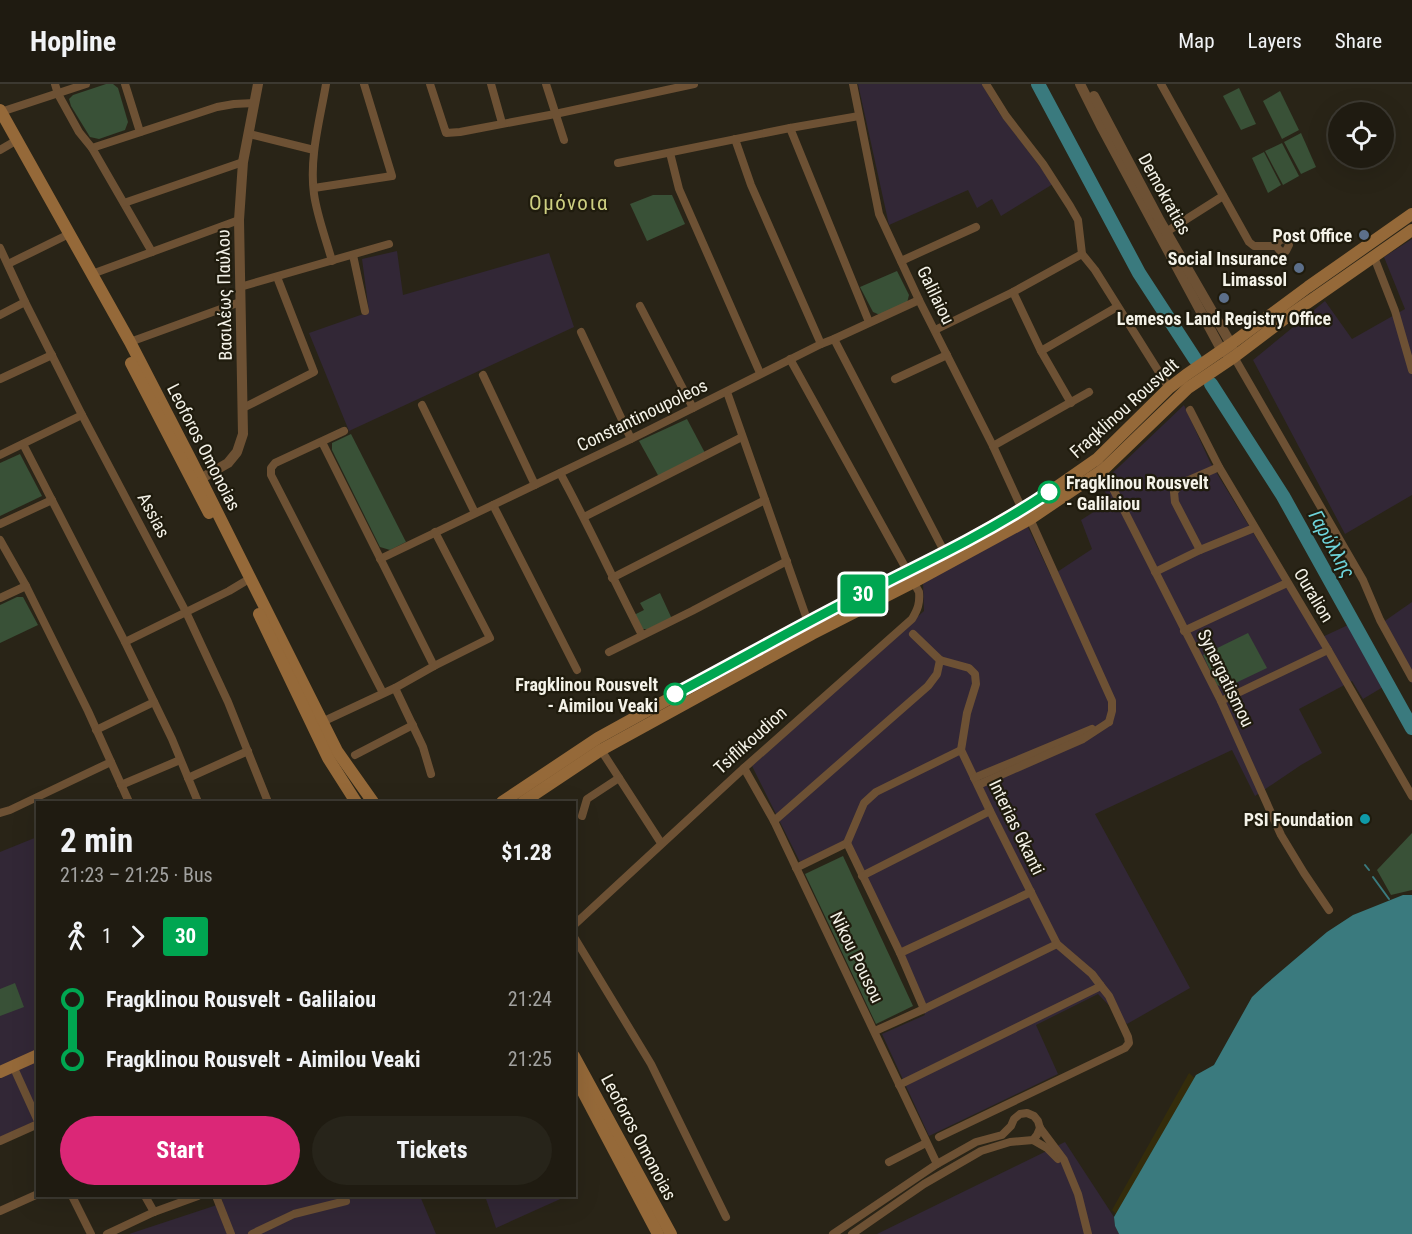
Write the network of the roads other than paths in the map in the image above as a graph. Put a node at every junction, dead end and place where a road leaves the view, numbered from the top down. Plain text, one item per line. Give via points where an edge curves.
1 (55, 84) edge
2 (86, 84) edge
3 (125, 84) edge
4 (258, 84) edge
5 (326, 84) edge
6 (364, 84) edge
7 (430, 84) edge
8 (491, 84) edge
9 (546, 84) edge
10 (694, 84) edge
11 (853, 84) edge
12 (986, 84) edge
13 (1080, 84) edge
14 (1087, 84) edge
15 (1164, 86) edge
16 (58, 94) junction
17 (254, 103) junction
18 (555, 114) junction
19 (0, 115) edge
20 (859, 116) junction
21 (502, 123) junction
22 (790, 128) junction
23 (140, 132) junction
24 (249, 134) junction
25 (735, 139) junction
26 (564, 140) dead end
27 (12, 144) junction
28 (92, 148) junction
29 (0, 150) edge
30 (314, 150) junction
31 (670, 153) junction
32 (243, 162) junction
33 (618, 163) dead end
34 (314, 188) junction
35 (1223, 196) junction
36 (124, 203) junction
37 (1412, 214) edge
38 (239, 220) junction
39 (976, 227) dead end
40 (1412, 230) edge
41 (1163, 234) junction
42 (63, 237) junction
43 (389, 244) dead end
44 (1276, 246) dead end
45 (0, 249) edge
46 (152, 252) junction
47 (1082, 254) junction
48 (353, 255) junction
49 (1374, 257) junction
50 (332, 261) junction
51 (901, 261) junction
52 (8, 264) junction
53 (92, 274) junction
54 (277, 277) junction
55 (240, 287) junction
56 (1013, 292) junction
57 (919, 300) junction
58 (25, 302) junction
59 (240, 302) junction
60 (640, 306) dead end
61 (1117, 307) junction
62 (364, 311) dead end
63 (0, 315) edge
64 (869, 322) junction
65 (935, 330) junction
66 (581, 332) dead end
67 (834, 339) junction
68 (130, 342) junction
69 (821, 344) junction
70 (1227, 347) junction
71 (1041, 351) junction
72 (52, 355) junction
73 (947, 355) junction
74 (1234, 357) junction
75 (790, 359) junction
76 (1412, 370) edge
77 (760, 373) junction
78 (483, 375) dead end
79 (0, 379) edge
80 (895, 379) dead end
81 (1169, 388) junction
82 (727, 392) junction
83 (1089, 392) dead end
84 (1071, 403) junction
85 (422, 405) dead end
86 (243, 408) junction
87 (693, 408) junction
88 (1190, 410) dead end
89 (82, 415) junction
90 (344, 431) dead end
91 (742, 437) junction
92 (631, 439) junction
93 (322, 442) junction
94 (23, 444) junction
95 (993, 446) junction
96 (0, 455) edge
97 (1100, 464) junction
98 (1219, 466) junction
99 (560, 473) junction
100 (197, 481) junction
101 (536, 485) junction
102 (52, 500) junction
103 (765, 501) junction
104 (493, 504) junction
105 (475, 513) junction
106 (1026, 514) junction
107 (584, 517) junction
108 (0, 524) edge
109 (1254, 528) junction
110 (435, 532) junction
111 (0, 540) edge
112 (1200, 550) junction
113 (945, 553) junction
114 (380, 559) junction
115 (787, 561) junction
116 (1155, 572) junction
117 (910, 577) junction
118 (612, 578) junction
119 (244, 582) junction
120 (1287, 582) junction
121 (26, 586) junction
122 (0, 598) edge
123 (186, 612) junction
124 (808, 622) junction
125 (1184, 631) junction
126 (913, 634) dead end
127 (642, 635) junction
128 (125, 642) junction
129 (1328, 650) junction
130 (609, 652) dead end
131 (940, 660) junction
132 (434, 666) junction
133 (577, 670) dead end
134 (1412, 678) edge
135 (395, 688) junction
136 (384, 693) junction
137 (1221, 701) junction
138 (154, 702) junction
139 (322, 722) junction
140 (413, 725) junction
141 (96, 730) junction
142 (602, 750) junction
143 (961, 750) junction
144 (248, 751) junction
145 (355, 755) dead end
146 (180, 760) junction
147 (111, 762) junction
148 (744, 768) junction
149 (431, 774) dead end
150 (188, 778) junction
151 (619, 778) junction
152 (976, 781) junction
153 (122, 785) junction
154 (1412, 796) edge
155 (129, 801) edge
156 (198, 801) edge
157 (267, 801) edge
158 (355, 801) edge
159 (372, 801) edge
160 (504, 801) edge
161 (525, 801) edge
162 (990, 811) junction
163 (0, 813) edge
164 (582, 816) dead end
165 (774, 821) junction
166 (661, 843) junction
167 (847, 843) junction
168 (796, 868) junction
169 (862, 876) junction
170 (1031, 892) junction
171 (1329, 910) dead end
172 (576, 923) edge
173 (576, 940) edge
174 (1057, 944) junction
175 (900, 953) junction
176 (1101, 986) junction
177 (924, 1009) junction
178 (874, 1031) junction
179 (36, 1056) edge
180 (576, 1060) edge
181 (13, 1066) junction
182 (0, 1072) edge
183 (576, 1080) edge
184 (899, 1085) junction
185 (36, 1118) edge
186 (36, 1123) edge
187 (1011, 1126) junction
188 (1040, 1128) junction
189 (939, 1137) dead end
190 (1028, 1140) junction
191 (0, 1141) edge
192 (926, 1143) junction
193 (889, 1162) dead end
194 (937, 1164) junction
195 (1067, 1168) junction
196 (36, 1195) edge
197 (72, 1197) edge
198 (146, 1197) edge
199 (195, 1197) edge
200 (216, 1197) edge
201 (346, 1201) dead end
202 (0, 1211) edge
203 (154, 1212) junction
204 (726, 1217) dead end
205 (91, 1234) edge
206 (107, 1234) edge
207 (231, 1234) edge
208 (252, 1234) edge
209 (658, 1234) edge
210 (671, 1234) edge
211 (833, 1234) edge
212 (852, 1234) edge
213 (1088, 1234) edge

1 - 16 street
2 - 16 street
3 - 23 street
4 - 17 street, Βασιλέως Παύλου
5 - 30 street
6 - 34 street via 393,176
7 - 21 street via 446,133
8 - 21 street
9 - 18 street
10 - 18 street
11 - 20 street, Galilaiou
12 - 47 street via 1078,220
13 - 41 street, Demokratias
14 - 41 street, Demokratias
15 - 35 street
16 - 19 street
16 - 28 street
17 - 23 street via 217,107
17 - 24 street, Βασιλέως Παύλου
18 - 21 street
18 - 26 street
19 - 27 main road, Leoforos Omonoias
19 - 53 main road, Leoforos Omonoias
20 - 22 street
20 - 51 street, Galilaiou via 879,214
22 - 25 street
22 - 64 street
23 - 28 street
24 - 30 street
24 - 32 street, Βασιλέως Παύλου
25 - 31 street
25 - 69 street via 751,185
27 - 29 street
27 - 42 main road, Leoforos Omonoias
28 - 36 street
30 - 34 street
31 - 33 street
31 - 77 street via 680,189
32 - 36 street
32 - 38 street, Βασιλέως Παύλου
34 - 50 street
35 - 41 street
35 - 44 street via 1252,245
36 - 46 street
37 - 70 main road, Fragklinou Rousvelt
38 - 46 street
38 - 55 street, Βασιλέως Παύλου
39 - 51 street
40 - 49 main road, Fragklinou Rousvelt
41 - 70 street, Demokratias
42 - 52 street
42 - 100 main road, Leoforos Omonoias
43 - 48 street
45 - 52 street, Assias
46 - 53 street
47 - 56 street
47 - 61 street
48 - 50 street
48 - 62 street
49 - 74 main road, Fragklinou Rousvelt
49 - 76 street
50 - 54 street
51 - 57 street, Galilaiou
52 - 58 street, Assias
53 - 68 main road, Leoforos Omonoias
54 - 55 street
54 - 86 street via 314,372
55 - 59 street, Βασιλέως Παύλου
56 - 65 street
56 - 71 street
57 - 64 street, Constantinoupoleos
57 - 65 street, Galilaiou
58 - 63 street
58 - 72 street, Assias
59 - 68 street
59 - 86 street, Βασιλέως Παύλου
60 - 87 street
61 - 71 street
61 - 81 street
64 - 67 street, Constantinoupoleos
65 - 73 street, Galilaiou
66 - 92 street
67 - 69 street, Constantinoupoleos
67 - 113 street
68 - 100 main road, Leoforos Omonoias
69 - 75 street, Constantinoupoleos
70 - 74 street
70 - 81 main road, Fragklinou Rousvelt
71 - 84 street
72 - 79 street
72 - 89 street, Assias
73 - 80 street
73 - 95 street, Galilaiou
74 - 97 main road, Fragklinou Rousvelt via 1188,388
74 - 134 street via 1363,580
75 - 77 street, Constantinoupoleos
75 - 117 street
77 - 82 street, Constantinoupoleos
78 - 101 street
81 - 97 main road, Fragklinou Rousvelt
82 - 87 street, Constantinoupoleos
82 - 91 street
83 - 84 street
84 - 95 street
85 - 105 street
86 - 100 street, Βασιλέως Παύλου via 243,434 237,452 228,463
87 - 92 street, Constantinoupoleos
88 - 98 street, Ouralion
89 - 94 street
89 - 123 street, Assias
90 - 93 street
91 - 103 street
91 - 107 street
92 - 99 street, Constantinoupoleos
93 - 114 street
93 - 136 street via 275,463 271,475
94 - 96 street
94 - 102 street
95 - 106 street, Galilaiou
97 - 106 main road, Fragklinou Rousvelt via 1068,480
97 - 116 street, Synergatismou
98 - 109 street, Ouralion
98 - 112 street via 1180,484 1174,492 1175,502
99 - 101 street, Constantinoupoleos
99 - 107 street
100 - 119 main road, Leoforos Omonoias
100 - 139 main road, Leoforos Omonoias
101 - 104 street, Constantinoupoleos
102 - 108 street
102 - 128 street
103 - 115 street
103 - 118 street
104 - 105 street, Constantinoupoleos
104 - 133 street
105 - 110 street, Constantinoupoleos
106 - 113 main road, Fragklinou Rousvelt
106 - 117 main road, Fragklinou Rousvelt
106 - 152 street, Galilaiou via 1112,701 1112,711 1109,722 1083,740
107 - 118 street
109 - 112 street
109 - 120 street, Ouralion
110 - 114 street, Constantinoupoleos
110 - 132 street via 489,638
111 - 121 street
112 - 116 street
113 - 117 main road, Fragklinou Rousvelt
114 - 132 street
115 - 124 street
115 - 127 street
116 - 125 street, Synergatismou
117 - 124 main road, Fragklinou Rousvelt
117 - 142 main road, Fragklinou Rousvelt
117 - 148 street, Tsiflikoudion via 920,601 912,618
118 - 127 street
119 - 123 street
119 - 158 main road, Leoforos Omonoias via 328,758
120 - 125 street
120 - 129 street, Ouralion
121 - 122 street
121 - 141 street
123 - 128 street
123 - 144 street, Assias
124 - 160 main road, Fragklinou Rousvelt via 598,738
125 - 137 street, Synergatismou
126 - 131 street
127 - 130 street
128 - 138 street
129 - 137 street
129 - 154 street, Ouralion
131 - 143 street via 969,668 975,674
131 - 165 street via 937,674 928,686
132 - 135 street
135 - 136 street
135 - 140 street
136 - 139 street
137 - 171 street, Synergatismou via 1281,835
138 - 141 street
138 - 146 street
139 - 159 main road, Leoforos Omonoias
140 - 145 street
140 - 149 street
141 - 147 street
142 - 151 street
142 - 161 main road, Fragklinou Rousvelt
143 - 152 street, Interias Gkanti
143 - 167 street via 876,792 864,802
144 - 150 street
144 - 157 street, Assias
146 - 150 street
146 - 153 street
147 - 153 street
147 - 163 street
148 - 165 street, Nikou Pousou
148 - 166 street, Tsiflikoudion
150 - 156 street
151 - 164 street via 587,800
151 - 166 street
152 - 162 street, Interias Gkanti
153 - 155 street
162 - 169 street
162 - 170 street, Interias Gkanti
165 - 168 street, Nikou Pousou
166 - 172 street, Tsiflikoudion
167 - 168 street
167 - 169 street
168 - 178 street, Nikou Pousou
169 - 175 street
170 - 174 street, Interias Gkanti
170 - 175 street
173 - 204 street via 651,1064
174 - 176 street, Interias Gkanti
174 - 177 street
175 - 177 street
176 - 184 street
176 - 189 street, Interias Gkanti via 1128,1037 1125,1048
177 - 178 street
178 - 184 street, Nikou Pousou
179 - 181 main road
180 - 210 main road, Leoforos Omonoias
181 - 182 main road
181 - 185 street
183 - 209 main road, Leoforos Omonoias
184 - 192 street, Nikou Pousou
186 - 191 street
187 - 188 street via 1020,1114 1027,1113 1034,1116
187 - 190 street via 1017,1139
187 - 194 street via 1002,1135 976,1142
188 - 190 street
188 - 195 street
190 - 195 street via 1047,1148
190 - 212 street via 981,1151 924,1184
192 - 193 street
192 - 194 street, Nikou Pousou
194 - 211 street
195 - 213 street
196 - 202 street
197 - 205 street
198 - 203 street
199 - 203 street
200 - 207 street
201 - 208 street via 294,1214
203 - 206 street

